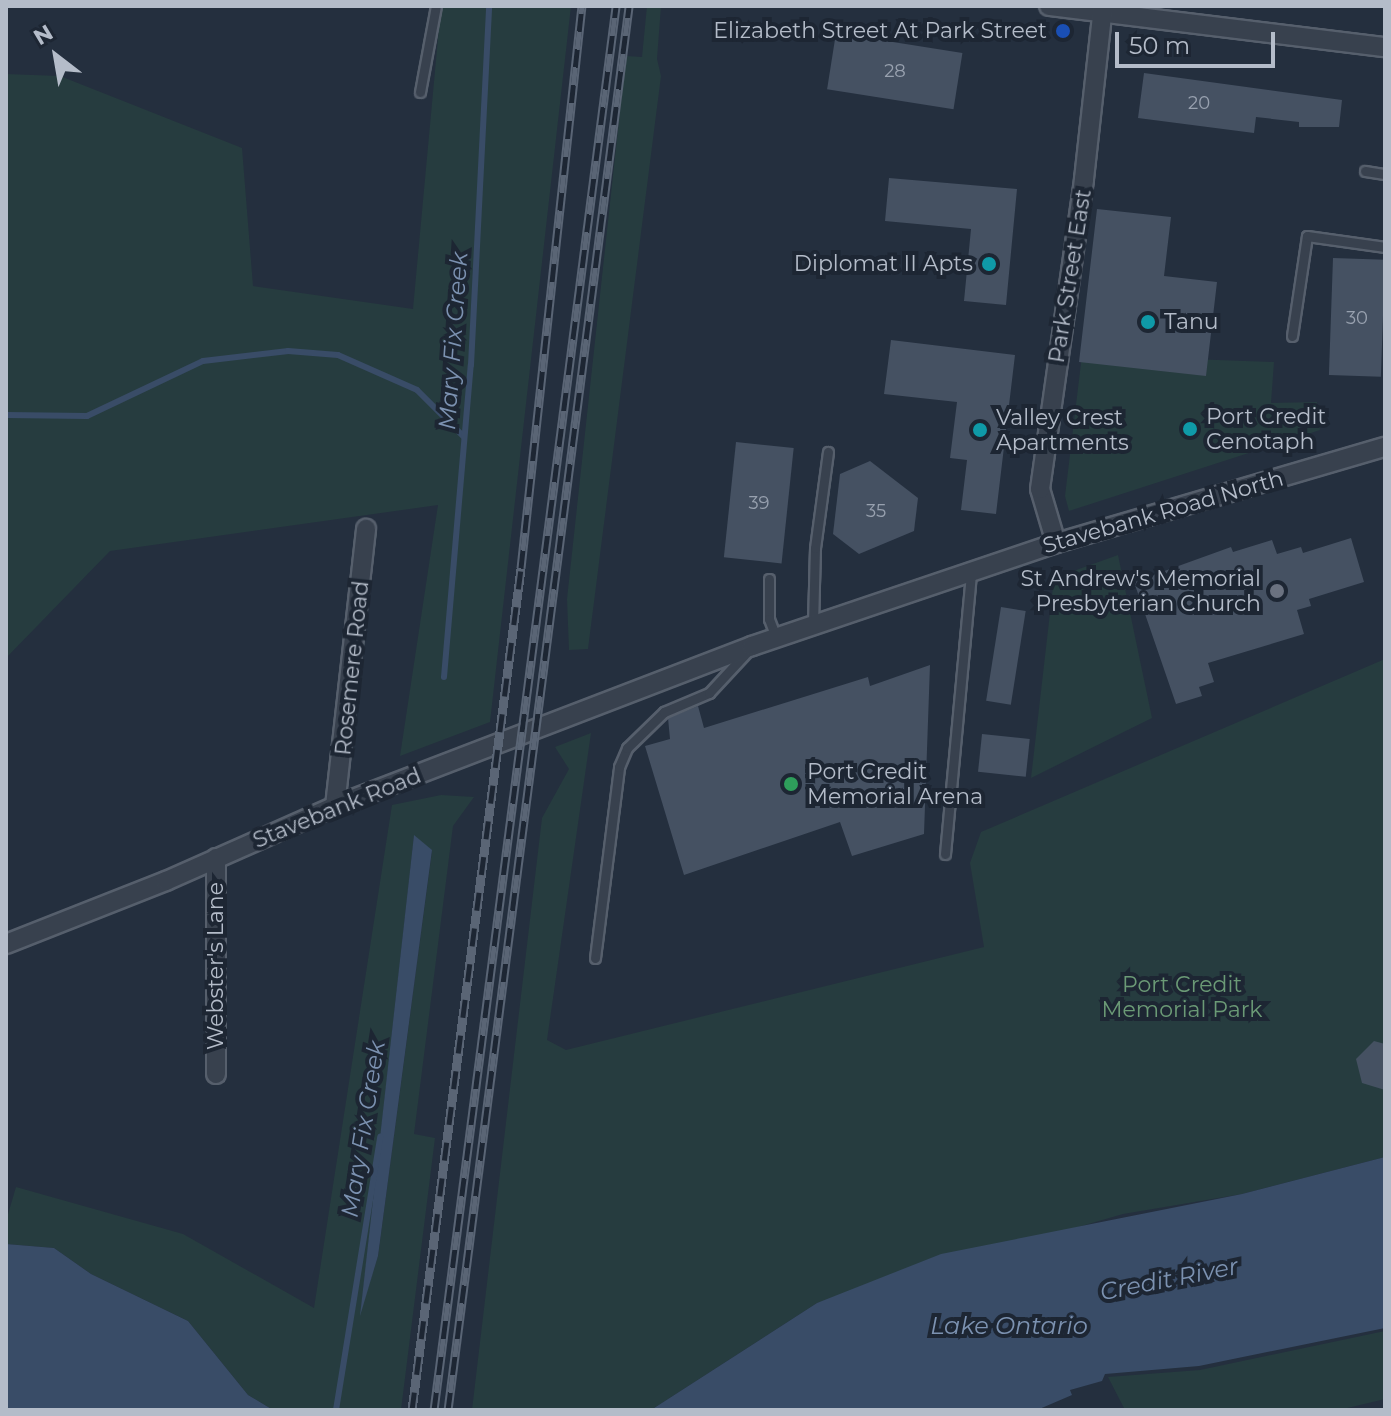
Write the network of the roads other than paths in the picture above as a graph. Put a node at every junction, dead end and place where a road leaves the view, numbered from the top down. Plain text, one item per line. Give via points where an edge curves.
1 (436, 6) edge
2 (1049, 6) edge
3 (1102, 9) edge
4 (1385, 47) edge
5 (420, 92) dead end
6 (1365, 171) dead end
7 (1385, 174) edge
8 (1385, 247) edge
9 (1292, 336) dead end
10 (1385, 447) edge
11 (828, 452) dead end
12 (366, 529) dead end
13 (1056, 543) junction
14 (972, 570) junction
15 (769, 579) dead end
16 (813, 624) junction
17 (776, 637) junction
18 (752, 646) junction
19 (670, 678) joint
20 (335, 806) junction
21 (945, 854) dead end
22 (216, 858) junction
23 (6, 944) edge
24 (595, 958) dead end
25 (216, 1074) dead end

1 - 5 lane
2 - 3 street
3 - 4 street
3 - 13 street, Park Street East via 1040,489
6 - 7 lane
8 - 9 lane via 1307,236
10 - 13 street, Stavebank Road North
11 - 16 lane via 815,548
12 - 20 street, Rosemere Road
13 - 14 street, Stavebank Road North
14 - 16 street, Stavebank Road North
14 - 21 lane
15 - 17 lane via 769,619
16 - 17 street, Stavebank Road North
17 - 18 street, Stavebank Road North
18 - 19 street, Stavebank Road North
18 - 24 lane via 709,693 664,712 627,748 619,767
19 - 20 street, Stavebank Road
20 - 22 street, Stavebank Road
22 - 23 street, Stavebank Road
22 - 25 street, Webster's Lane

